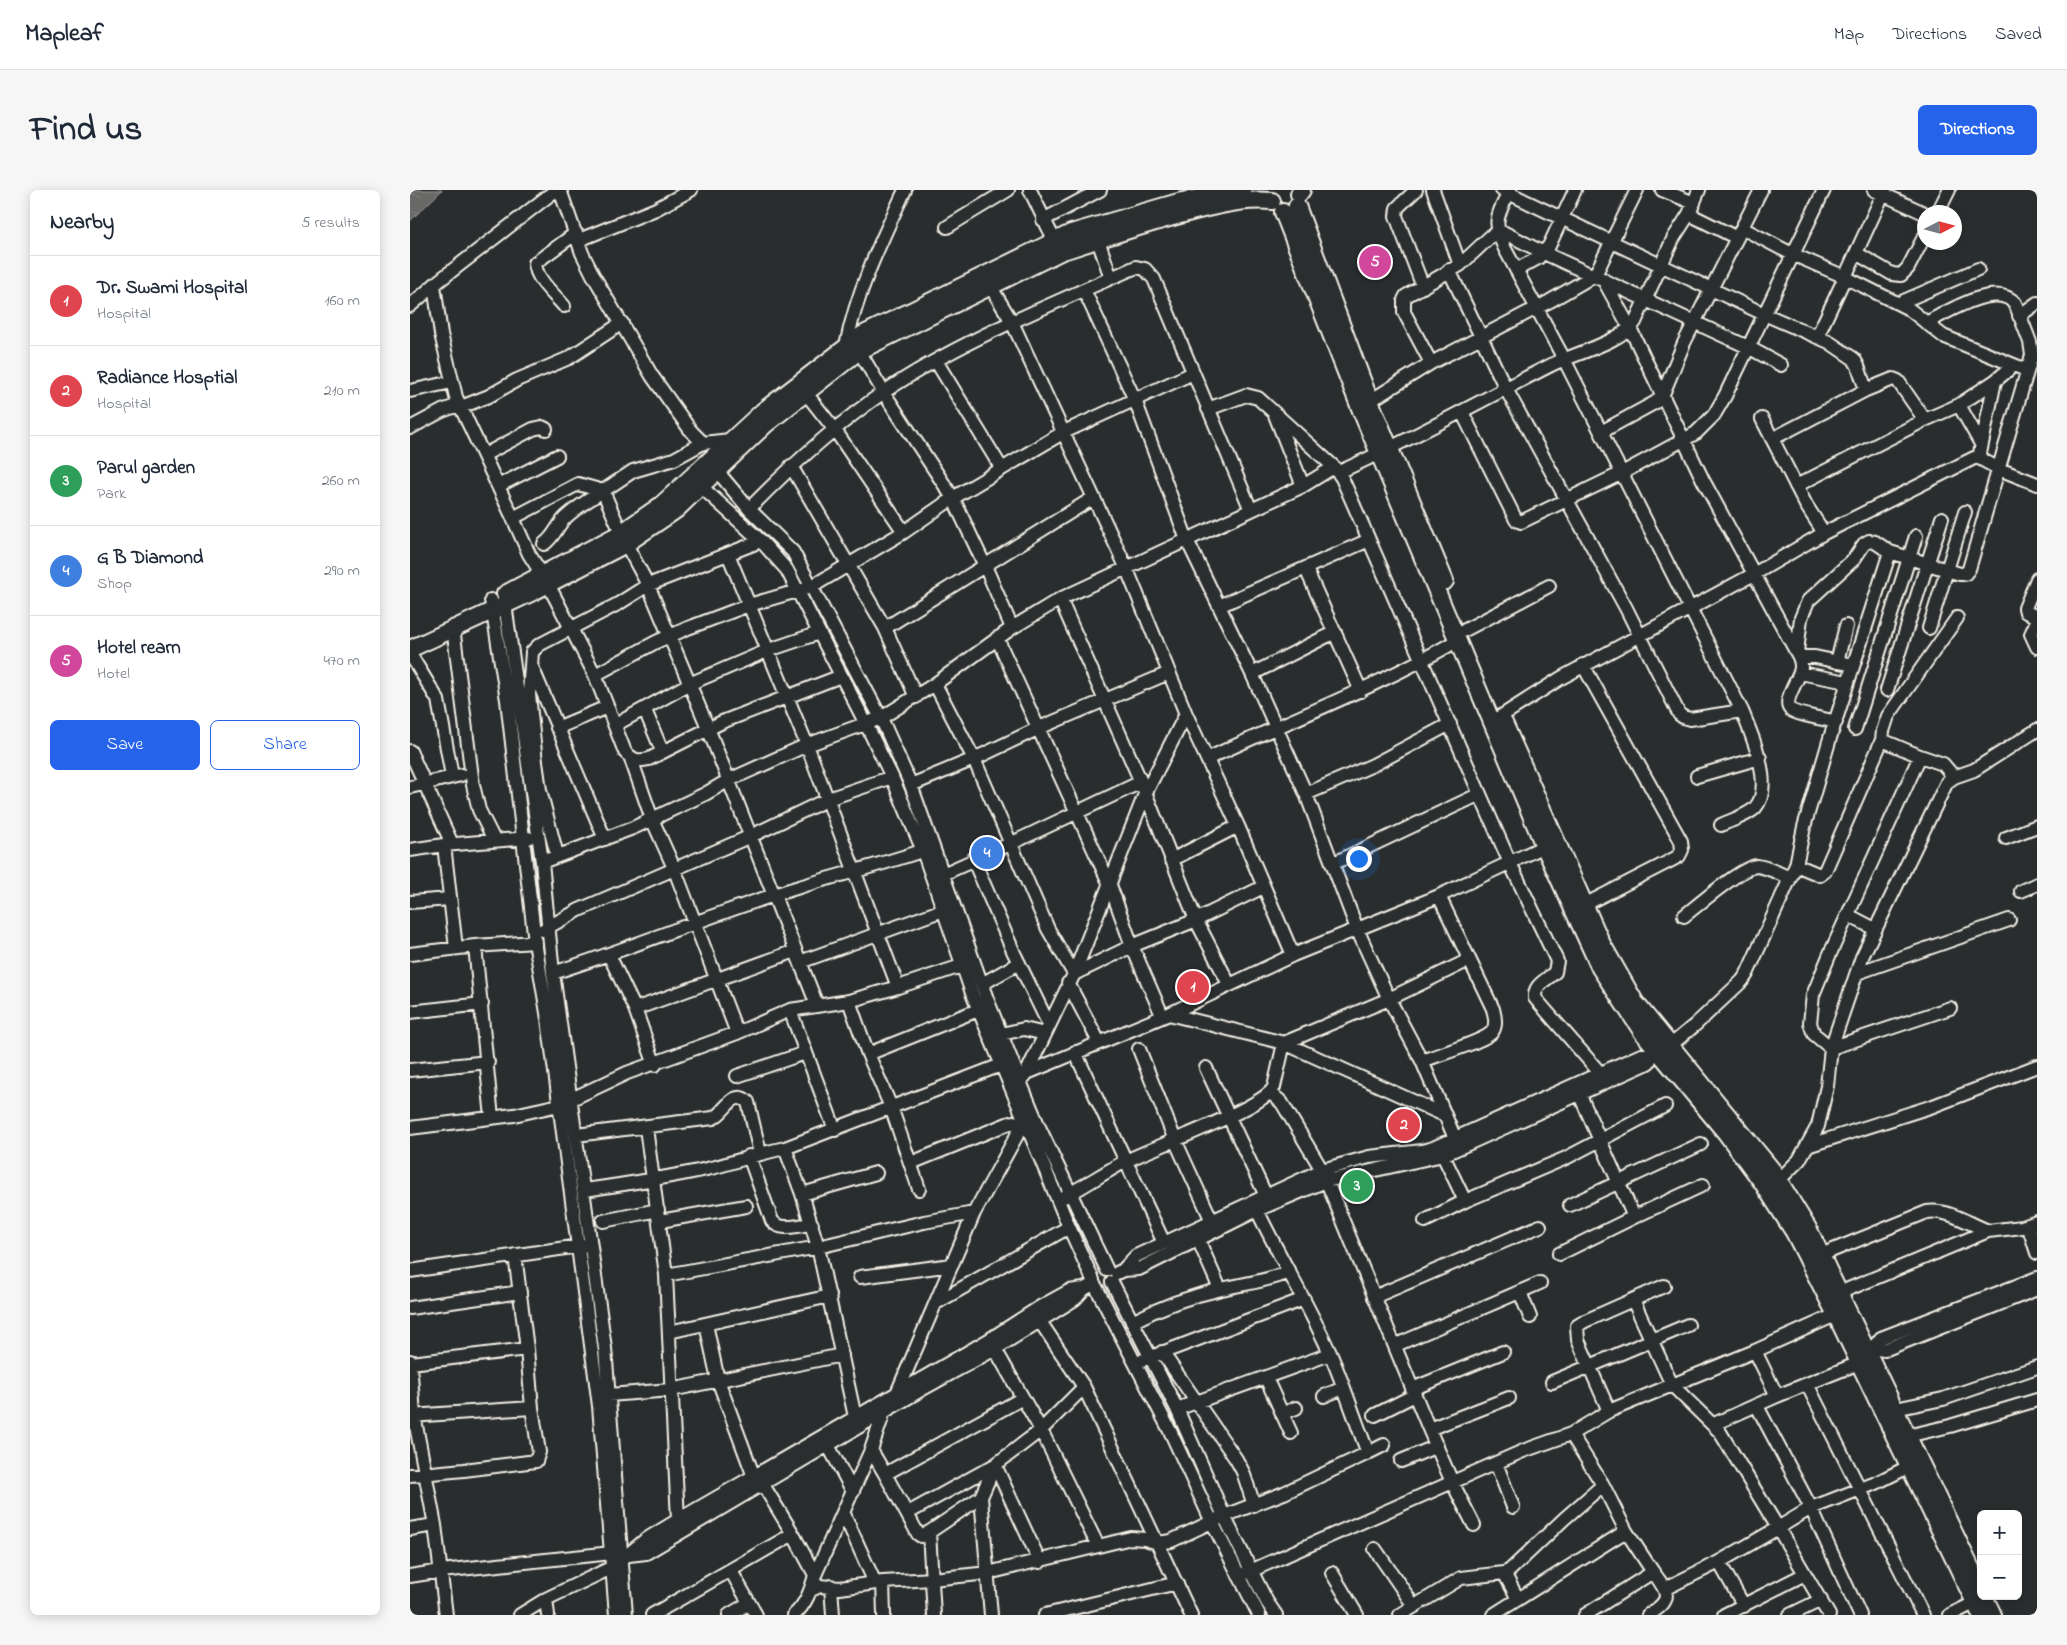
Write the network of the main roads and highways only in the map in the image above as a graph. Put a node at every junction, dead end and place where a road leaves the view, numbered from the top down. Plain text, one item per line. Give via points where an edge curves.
1 (1246, 190) edge
2 (1289, 197) edge
3 (1192, 200) edge
4 (1057, 247) junction
5 (853, 346) junction
6 (735, 445) junction
7 (1385, 452) junction
8 (498, 602) junction
9 (410, 638) edge
10 (410, 649) edge
11 (1550, 843) junction
12 (1660, 1051) junction
13 (1770, 1181) junction
14 (1841, 1312) junction
15 (1863, 1354) junction
16 (1914, 1464) junction
17 (1977, 1592) edge
18 (1981, 1600) edge
19 (1993, 1615) edge

1 - 3 main road
2 - 3 main road via 1241,201
2 - 7 main road
2 - 7 main road via 1370,401
3 - 4 main road via 1098,240
3 - 4 main road via 1071,233
4 - 5 main road
5 - 6 main road via 805,392
5 - 6 main road via 763,411
6 - 8 main road via 696,483 676,510
7 - 11 main road
8 - 9 main road
8 - 10 main road
11 - 12 main road
11 - 12 main road via 1600,968 1643,1033
12 - 13 main road via 1731,1129
13 - 14 main road via 1794,1232
13 - 14 main road via 1809,1230 1839,1293
14 - 15 main road
15 - 16 main road
15 - 16 main road via 1908,1436
16 - 17 main road
18 - 19 main road

